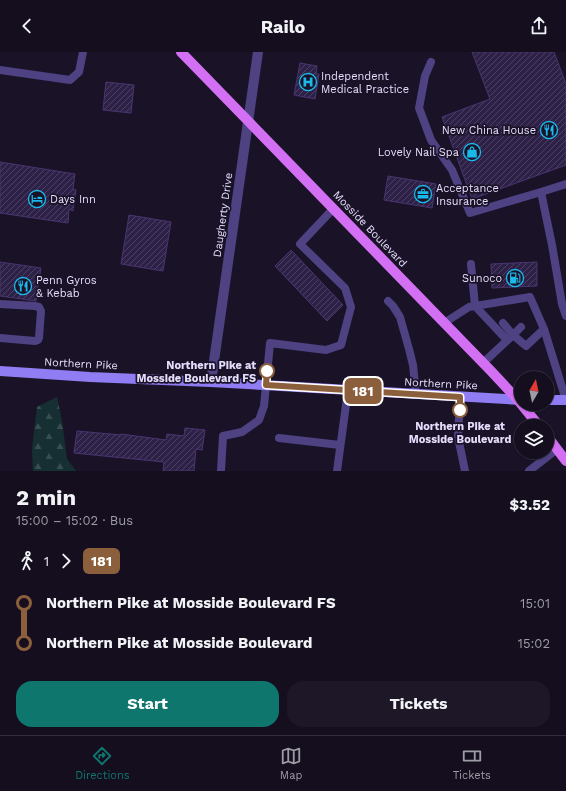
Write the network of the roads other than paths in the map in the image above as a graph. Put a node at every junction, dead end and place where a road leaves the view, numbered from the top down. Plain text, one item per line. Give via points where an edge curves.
1 (83, 52) edge
2 (182, 52) edge
3 (258, 52) edge
4 (431, 62) dead end
5 (0, 70) edge
6 (248, 121) junction
7 (566, 184) edge
8 (541, 192) junction
9 (333, 209) junction
10 (470, 264) dead end
11 (388, 301) dead end
12 (564, 303) edge
13 (0, 304) edge
14 (485, 304) junction
15 (475, 306) junction
16 (492, 312) dead end
17 (566, 316) edge
18 (444, 323) junction
19 (503, 323) dead end
20 (521, 327) dead end
21 (544, 329) junction
22 (0, 338) edge
23 (510, 338) junction
24 (483, 363) junction
25 (0, 371) edge
26 (211, 382) junction
27 (266, 385) junction
28 (348, 390) junction
29 (416, 394) junction
30 (514, 395) edge
31 (460, 397) junction
32 (514, 400) edge
33 (554, 400) edge
34 (566, 400) edge
35 (527, 411) edge
36 (534, 419) edge
37 (279, 438) dead end
38 (340, 445) junction
39 (554, 445) edge
40 (557, 449) junction
41 (566, 461) edge
42 (221, 471) edge
43 (337, 471) edge
44 (465, 471) edge
45 (529, 471) edge

1 - 5 lane via 79,72 70,80
2 - 6 main road, Mosside Boulevard
3 - 6 street, Daugherty Drive
4 - 8 lane via 425,76 419,108 431,140 452,170 470,213
6 - 9 main road, Mosside Boulevard
6 - 26 street, Daugherty Drive
7 - 8 lane
8 - 12 lane
9 - 18 main road, Mosside Boulevard
9 - 27 lane via 300,244 345,288 351,307 341,345 326,350 270,343
10 - 15 lane
11 - 29 lane via 400,317 413,365
12 - 17 lane
13 - 22 lane via 35,306 41,311 38,340
14 - 15 lane
14 - 16 lane
14 - 21 lane via 530,297
15 - 18 lane via 469,307
15 - 23 lane
18 - 24 main road, Mosside Boulevard
19 - 23 lane
20 - 23 lane
21 - 23 lane via 526,346
21 - 34 lane
23 - 24 lane
24 - 30 main road, Mosside Boulevard
25 - 26 main road, Northern Pike
26 - 27 main road, Northern Pike
27 - 28 main road, Northern Pike
27 - 42 lane via 264,406 259,420 242,432 223,436
28 - 29 main road, Northern Pike
28 - 38 lane
29 - 31 main road, Northern Pike
31 - 32 main road, Northern Pike
31 - 44 lane via 458,437
33 - 34 main road
35 - 36 main road, Mosside Boulevard
37 - 38 lane
38 - 43 lane
39 - 40 main road
40 - 41 main road
40 - 45 lane

